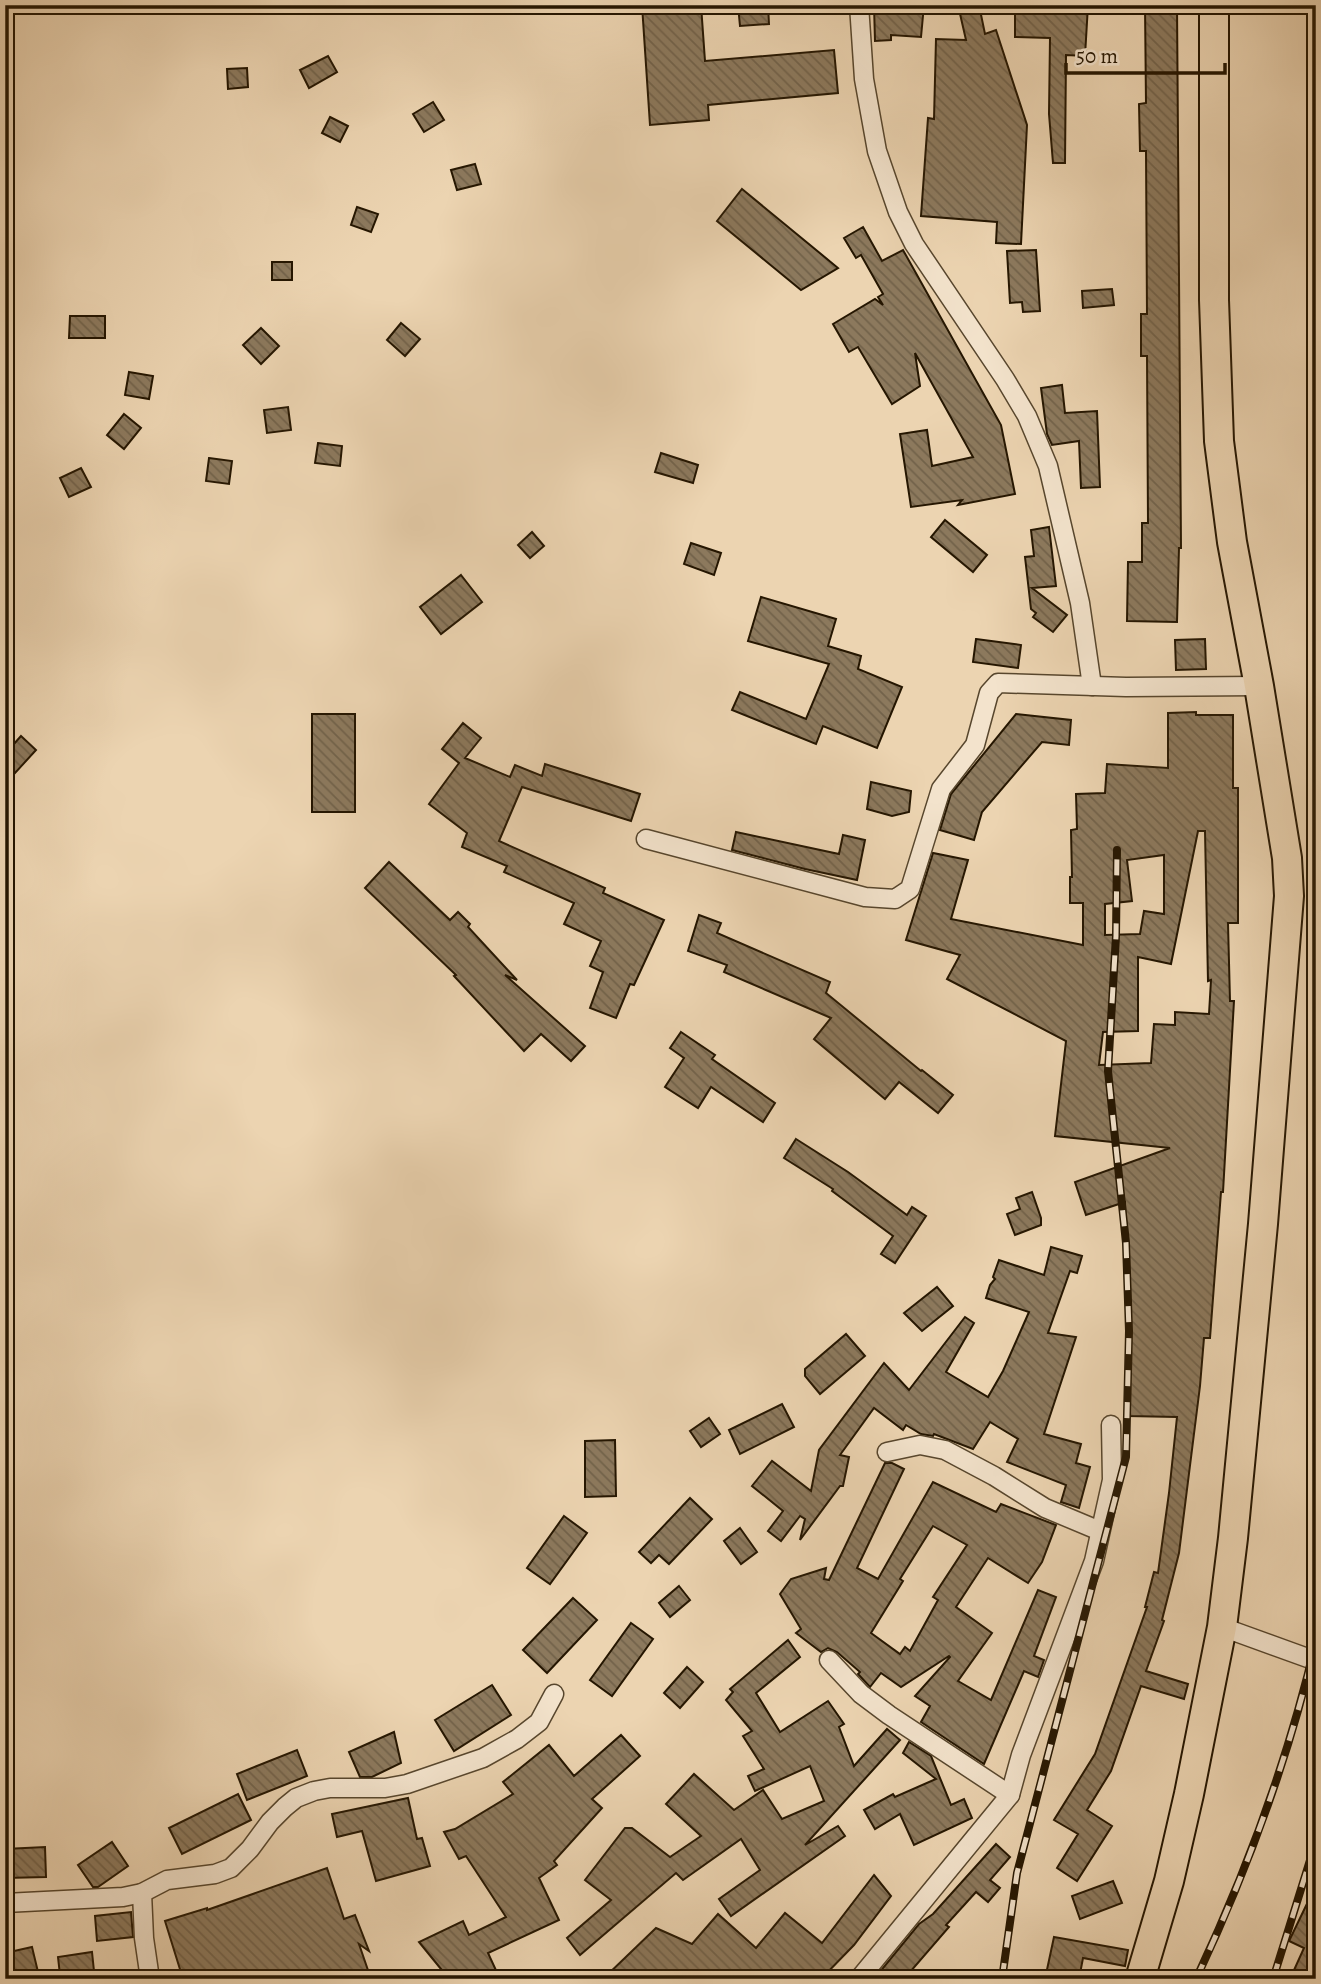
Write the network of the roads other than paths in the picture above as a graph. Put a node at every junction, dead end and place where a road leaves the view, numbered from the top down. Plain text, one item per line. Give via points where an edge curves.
1 (859, 5) edge
2 (1214, 5) edge
3 (1092, 686) junction
4 (1259, 687) junction
5 (646, 839) dead end
6 (1111, 1425) dead end
7 (887, 1452) dead end
8 (1100, 1531) junction
9 (1223, 1627) junction
10 (829, 1660) dead end
11 (1316, 1661) edge
12 (554, 1693) dead end
13 (1010, 1796) junction
14 (142, 1893) junction
15 (5, 1903) edge
16 (150, 1979) edge
17 (859, 1979) edge
18 (1140, 1979) edge

1 - 3 street via 864,79 875,140 898,212 914,244 1027,416 1048,466 1080,603
2 - 4 main road via 1219,441
3 - 4 street
3 - 5 street via 998,683 989,693 975,745 941,789 910,890 895,899 865,897
4 - 9 main road via 1289,896 1262,1238
6 - 8 street via 1112,1480
7 - 8 street via 920,1445 945,1450 1045,1508
8 - 13 street via 1094,1561
9 - 11 street
9 - 18 main road via 1181,1832
10 - 13 street via 888,1715
12 - 14 street via 539,1722 482,1758 407,1784 314,1791 296,1798 231,1868 167,1880
13 - 17 street
14 - 15 street
14 - 16 street

